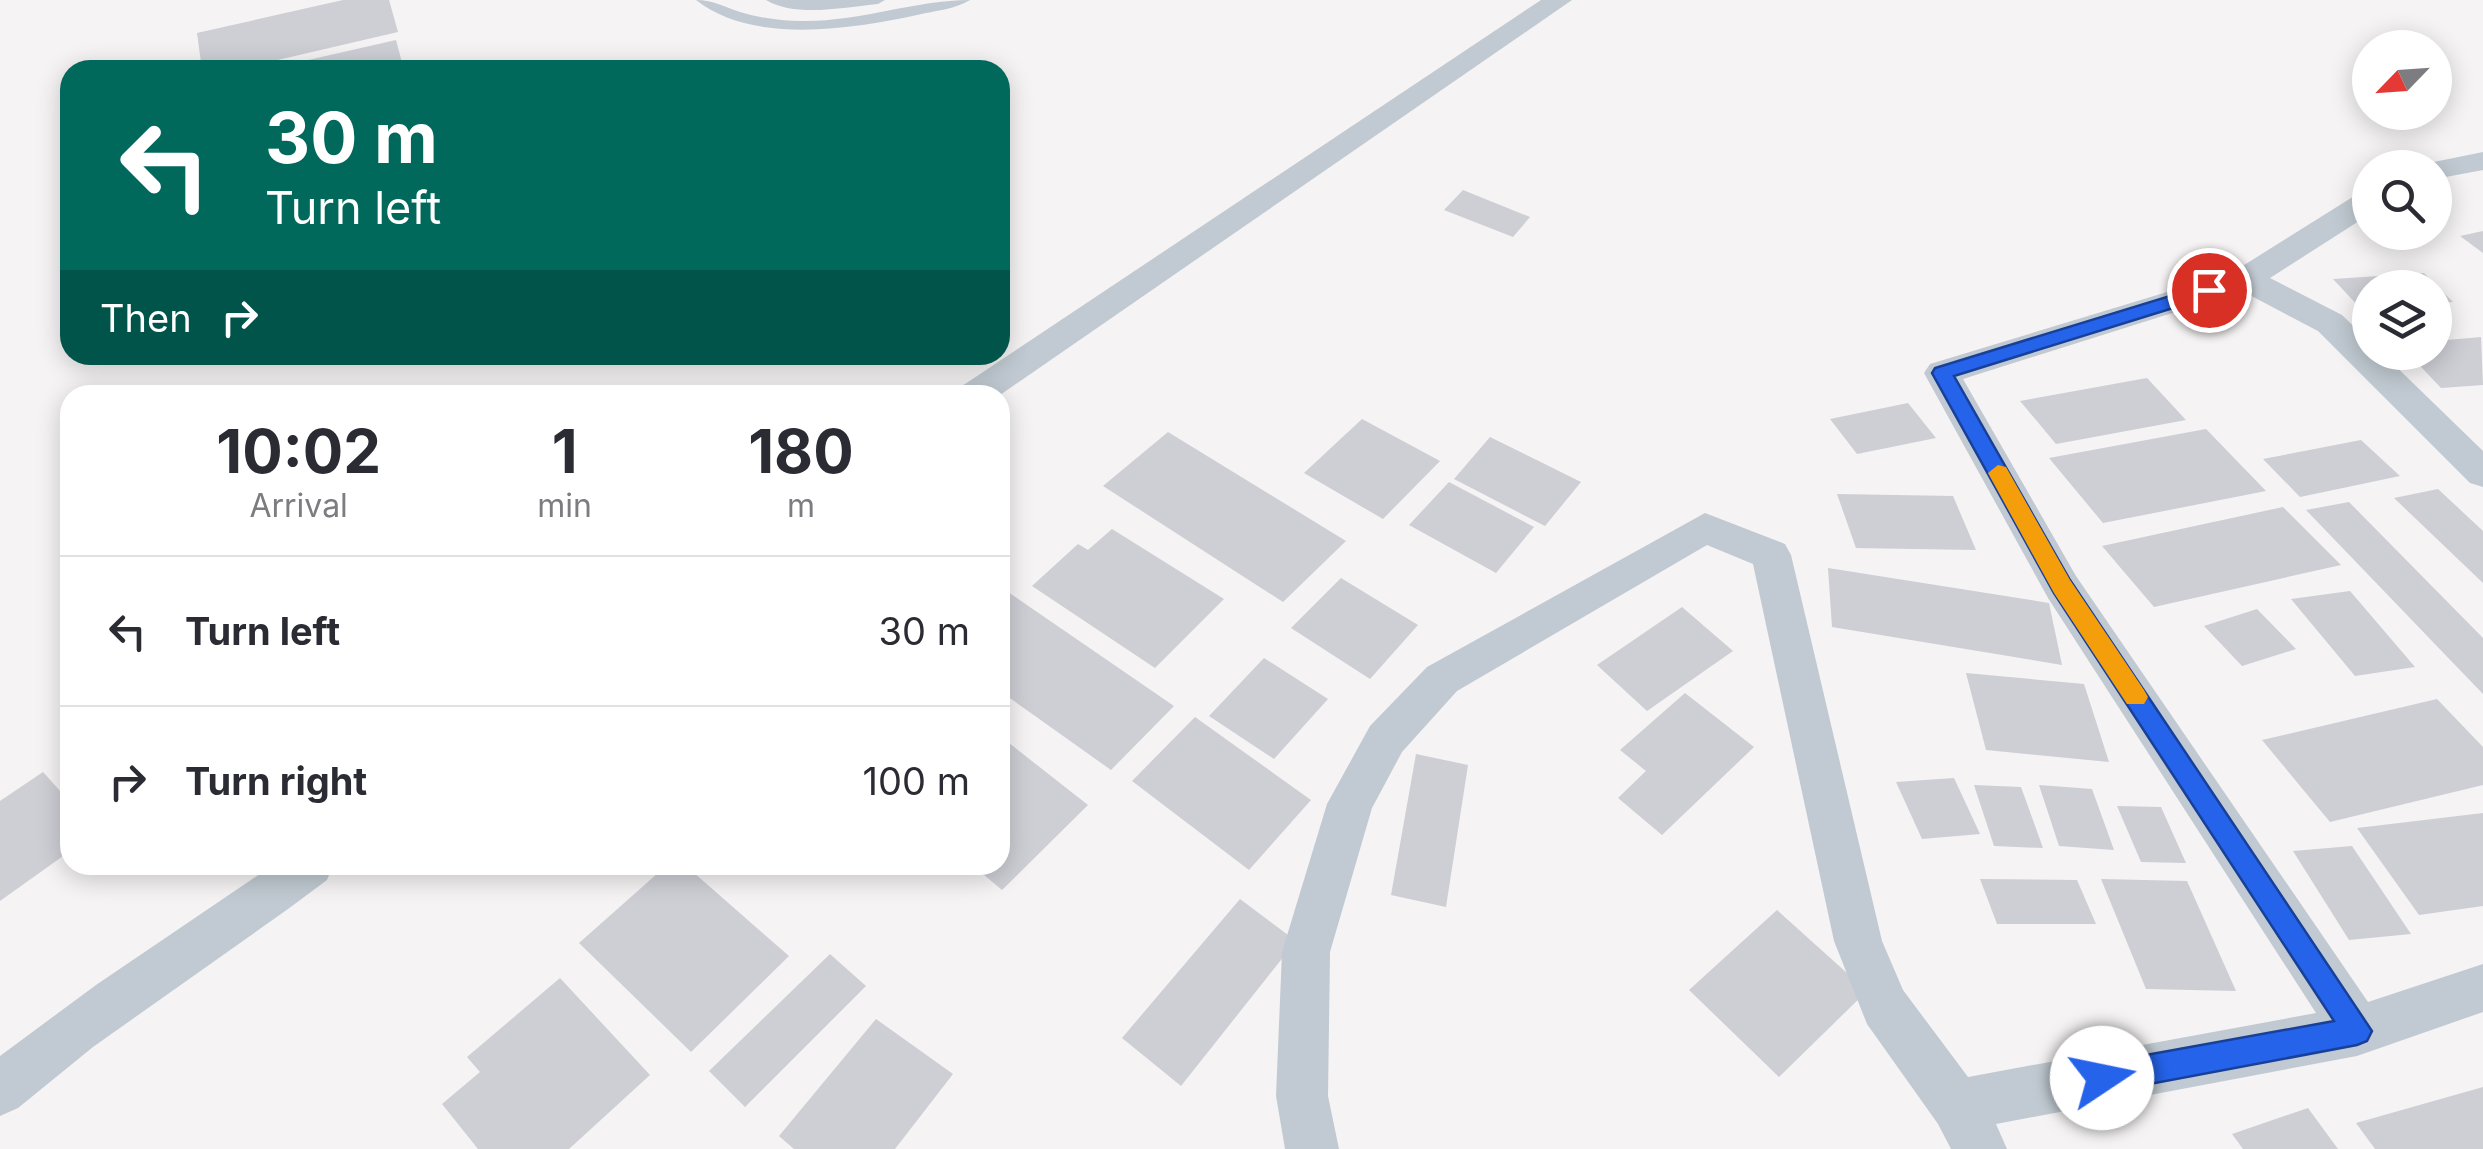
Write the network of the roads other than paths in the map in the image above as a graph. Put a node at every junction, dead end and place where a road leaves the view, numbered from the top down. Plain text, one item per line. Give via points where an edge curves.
1 (703, 0) edge
2 (773, 0) edge
3 (878, 0) edge
4 (963, 0) edge
5 (1559, 0) edge
6 (2483, 161) edge
7 (2452, 167) edge
8 (2352, 211) edge
9 (2245, 279) junction
10 (990, 385) edge
11 (2483, 473) edge
12 (297, 875) edge
13 (2483, 988) edge
14 (2357, 1031) junction
15 (0, 1090) edge
16 (1969, 1127) edge
17 (1312, 1149) edge

1 - 4 lane via 745,16 838,25
2 - 3 lane via 816,6
5 - 10 street
6 - 7 street
8 - 9 street
9 - 11 street via 2330,323
9 - 14 street via 1942,373 2062,587
12 - 15 street via 56,1040
13 - 14 street
14 - 16 street
16 - 17 street via 1886,1007 1858,941 1771,554 1705,528 1442,679 1386,739 1350,804 1306,952 1302,1096

